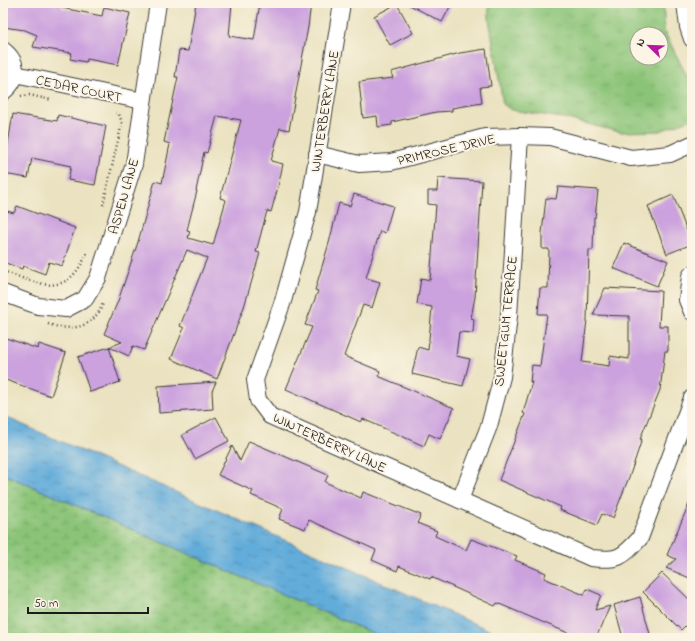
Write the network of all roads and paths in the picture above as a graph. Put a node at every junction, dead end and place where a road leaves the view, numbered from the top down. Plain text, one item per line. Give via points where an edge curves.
1 (158, 3) edge
2 (342, 3) edge
3 (685, 3) edge
4 (692, 39) edge
5 (3, 50) edge
6 (15, 74) junction
7 (8, 95) edge
8 (56, 101) dead end
9 (143, 101) junction
10 (106, 110) dead end
11 (520, 136) junction
12 (692, 144) edge
13 (317, 154) junction
14 (102, 207) dead end
15 (90, 247) dead end
16 (3, 271) edge
17 (692, 274) edge
18 (3, 293) edge
19 (692, 312) edge
20 (692, 398) edge
21 (460, 500) junction

1 - 9 street, ASPEN LANE
2 - 13 street, WINTERBERRY LANE
3 - 4 street
5 - 6 street via 13,60
6 - 7 street
6 - 9 street, CEDAR COURT
7 - 8 path via 29,95
9 - 18 street, ASPEN LANE via 134,164 98,278 85,299 66,309 38,306
10 - 14 path via 119,114 122,123
11 - 12 street, PRIMROSE DRIVE via 550,137 631,158 670,154
11 - 13 street, PRIMROSE DRIVE via 485,137 391,162 359,164
11 - 21 street, SWEETGUM TERRACE via 509,316 502,377 489,426
13 - 21 street, WINTERBERRY LANE via 308,212 283,301 256,380 258,400 270,416
15 - 16 path via 76,272 60,285 48,286
17 - 19 street via 687,300
20 - 21 street, WINTERBERRY LANE via 640,538 627,553 612,560 591,558

